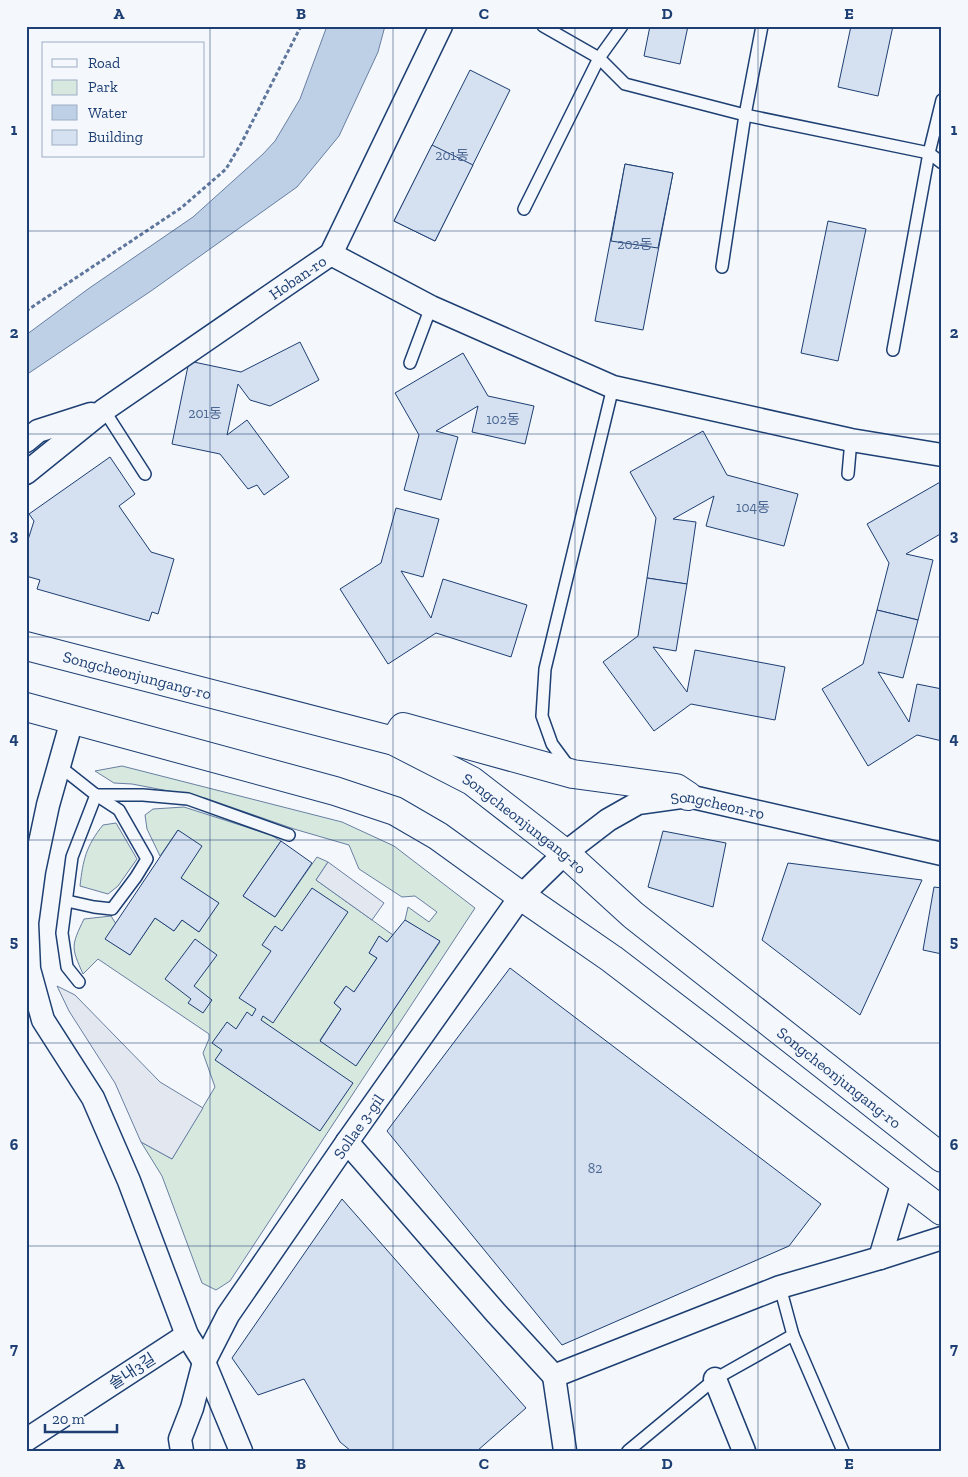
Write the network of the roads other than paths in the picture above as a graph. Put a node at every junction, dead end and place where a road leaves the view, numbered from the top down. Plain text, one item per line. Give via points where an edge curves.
1 (441, 26) edge
2 (543, 26) edge
3 (622, 26) edge
4 (762, 26) edge
5 (599, 58) junction
6 (942, 100) edge
7 (745, 115) junction
8 (929, 154) junction
9 (942, 163) edge
10 (524, 209) dead end
11 (330, 254) junction
12 (722, 267) dead end
13 (431, 307) junction
14 (893, 350) dead end
15 (410, 363) dead end
16 (612, 387) junction
17 (104, 410) junction
18 (851, 440) junction
19 (26, 441) edge
20 (942, 455) edge
21 (26, 473) edge
22 (145, 474) dead end
23 (848, 474) dead end
24 (26, 646) edge
25 (26, 707) edge
26 (72, 720) junction
27 (394, 741) junction
28 (58, 765) junction
29 (573, 774) junction
30 (96, 795) junction
31 (688, 796) junction
32 (289, 835) dead end
33 (565, 853) junction
34 (942, 854) edge
35 (521, 896) junction
36 (67, 901) junction
37 (79, 982) dead end
38 (347, 1142) junction
39 (942, 1158) edge
40 (903, 1181) junction
41 (942, 1211) edge
42 (942, 1238) edge
43 (880, 1258) junction
44 (780, 1287) junction
45 (187, 1335) junction
46 (793, 1335) junction
47 (204, 1362) junction
48 (554, 1376) junction
49 (715, 1379) junction
50 (26, 1440) edge
51 (182, 1451) edge
52 (241, 1451) edge
53 (565, 1451) edge
54 (628, 1451) edge
55 (744, 1451) edge
56 (843, 1451) edge

1 - 11 street, Hoban-ro
2 - 5 lane
3 - 5 lane
4 - 7 lane
5 - 7 lane via 626,84
5 - 10 lane
6 - 8 lane
7 - 8 lane
7 - 12 lane
8 - 9 lane
8 - 14 lane
11 - 13 street
11 - 17 street, Hoban-ro
13 - 15 lane
13 - 16 street
16 - 18 street
16 - 29 lane via 545,669 542,716 552,744
17 - 19 street, Hoban-ro via 38,432
17 - 21 street, Hoban-ro
17 - 22 lane
18 - 20 street
18 - 23 lane
24 - 27 street, Songcheonjungang-ro
25 - 26 street
26 - 28 street
26 - 35 street via 335,791 395,811 438,836
27 - 29 street via 403,727
27 - 33 street, Songcheonjungang-ro via 472,781
28 - 30 lane
28 - 45 street via 34,871 27,923 29,969 43,1020 88,1090 129,1181
29 - 31 street via 676,788
30 - 32 lane via 188,798
30 - 36 lane via 72,857
30 - 36 lane via 120,810 146,859 112,909
31 - 33 street, Songcheon-ro via 638,803 608,820
31 - 34 street, Songcheon-ro
33 - 35 street, Songcheon-ro
33 - 39 street, Songcheonjungang-ro via 633,914
35 - 38 street, Sollae 3-gil
35 - 40 street via 612,959
36 - 37 lane via 62,933 67,967
38 - 47 street, Sollae 3-gil via 228,1315
38 - 48 street
40 - 41 street
40 - 43 street
42 - 43 street
43 - 44 street
44 - 46 lane
44 - 48 street
45 - 47 street
45 - 50 street, 솔내3길
46 - 49 lane
46 - 56 lane
47 - 51 street, Sollae 3-gil via 180,1439
47 - 52 street
48 - 53 street
49 - 54 lane
49 - 55 street

